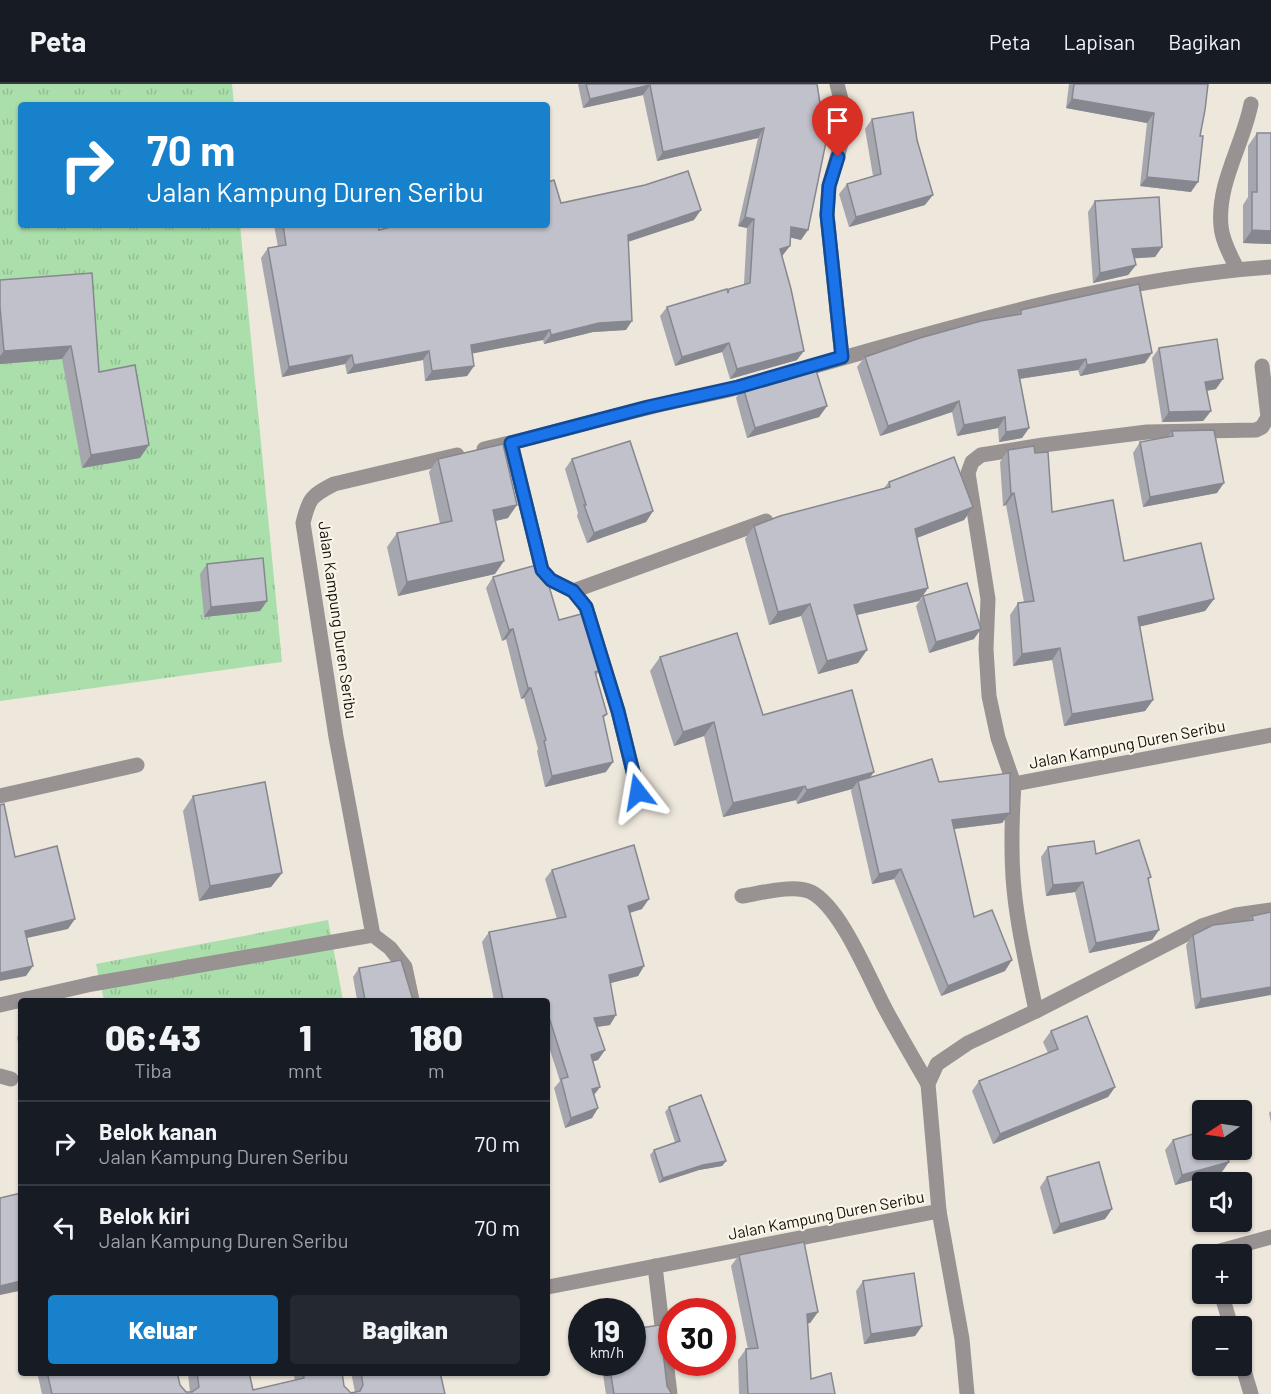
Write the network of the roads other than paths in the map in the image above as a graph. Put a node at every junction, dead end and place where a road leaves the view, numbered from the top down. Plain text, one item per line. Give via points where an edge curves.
1 (837, 84) edge
2 (1251, 104) dead end
3 (1271, 267) edge
4 (1237, 270) junction
5 (842, 357) junction
6 (1262, 366) dead end
7 (511, 443) junction
8 (766, 521) edge
9 (573, 591) junction
10 (1271, 735) edge
11 (136, 765) dead end
12 (1014, 784) junction
13 (638, 792) dead end
14 (0, 796) edge
15 (742, 896) dead end
16 (1271, 910) edge
17 (373, 935) junction
18 (31, 998) edge
19 (412, 998) edge
20 (18, 1001) edge
21 (0, 1005) edge
22 (1036, 1011) junction
23 (928, 1084) junction
24 (939, 1211) junction
25 (1271, 1237) edge
26 (1245, 1244) edge
27 (655, 1266) junction
28 (550, 1287) edge
29 (1246, 1376) edge
30 (670, 1394) edge
31 (967, 1394) edge
32 (1251, 1394) edge

1 - 5 street via 843,107 842,140 829,186 827,215
2 - 4 street via 1222,205 1221,227
3 - 4 street, Jalan Kampung Duren Seribu
4 - 5 street, Jalan Kampung Duren Seribu via 1132,284 1015,309
5 - 7 street, Jalan Kampung Duren Seribu
6 - 12 street via 1269,417 1256,430 1147,432 981,455 972,462 968,473 988,599 989,696
7 - 9 street via 542,570 551,580
7 - 17 street, Jalan Kampung Duren Seribu via 334,484 308,502 304,534
8 - 9 street
9 - 13 street via 586,607
10 - 12 street, Jalan Kampung Duren Seribu
11 - 14 street
12 - 22 street, Jalan Kampung Duren Seribu via 1013,879
15 - 23 street via 783,889 809,891 823,901 841,925
16 - 22 street via 1236,915 1202,926
17 - 18 street
17 - 19 street via 390,948 405,968
20 - 21 street
22 - 23 street via 968,1043 937,1064
23 - 24 street, Jalan Kampung Duren Seribu
24 - 27 street, Jalan Kampung Duren Seribu
24 - 31 street via 962,1339
25 - 26 street
27 - 28 street, Jalan Kampung Duren Seribu
27 - 30 street
29 - 32 street

